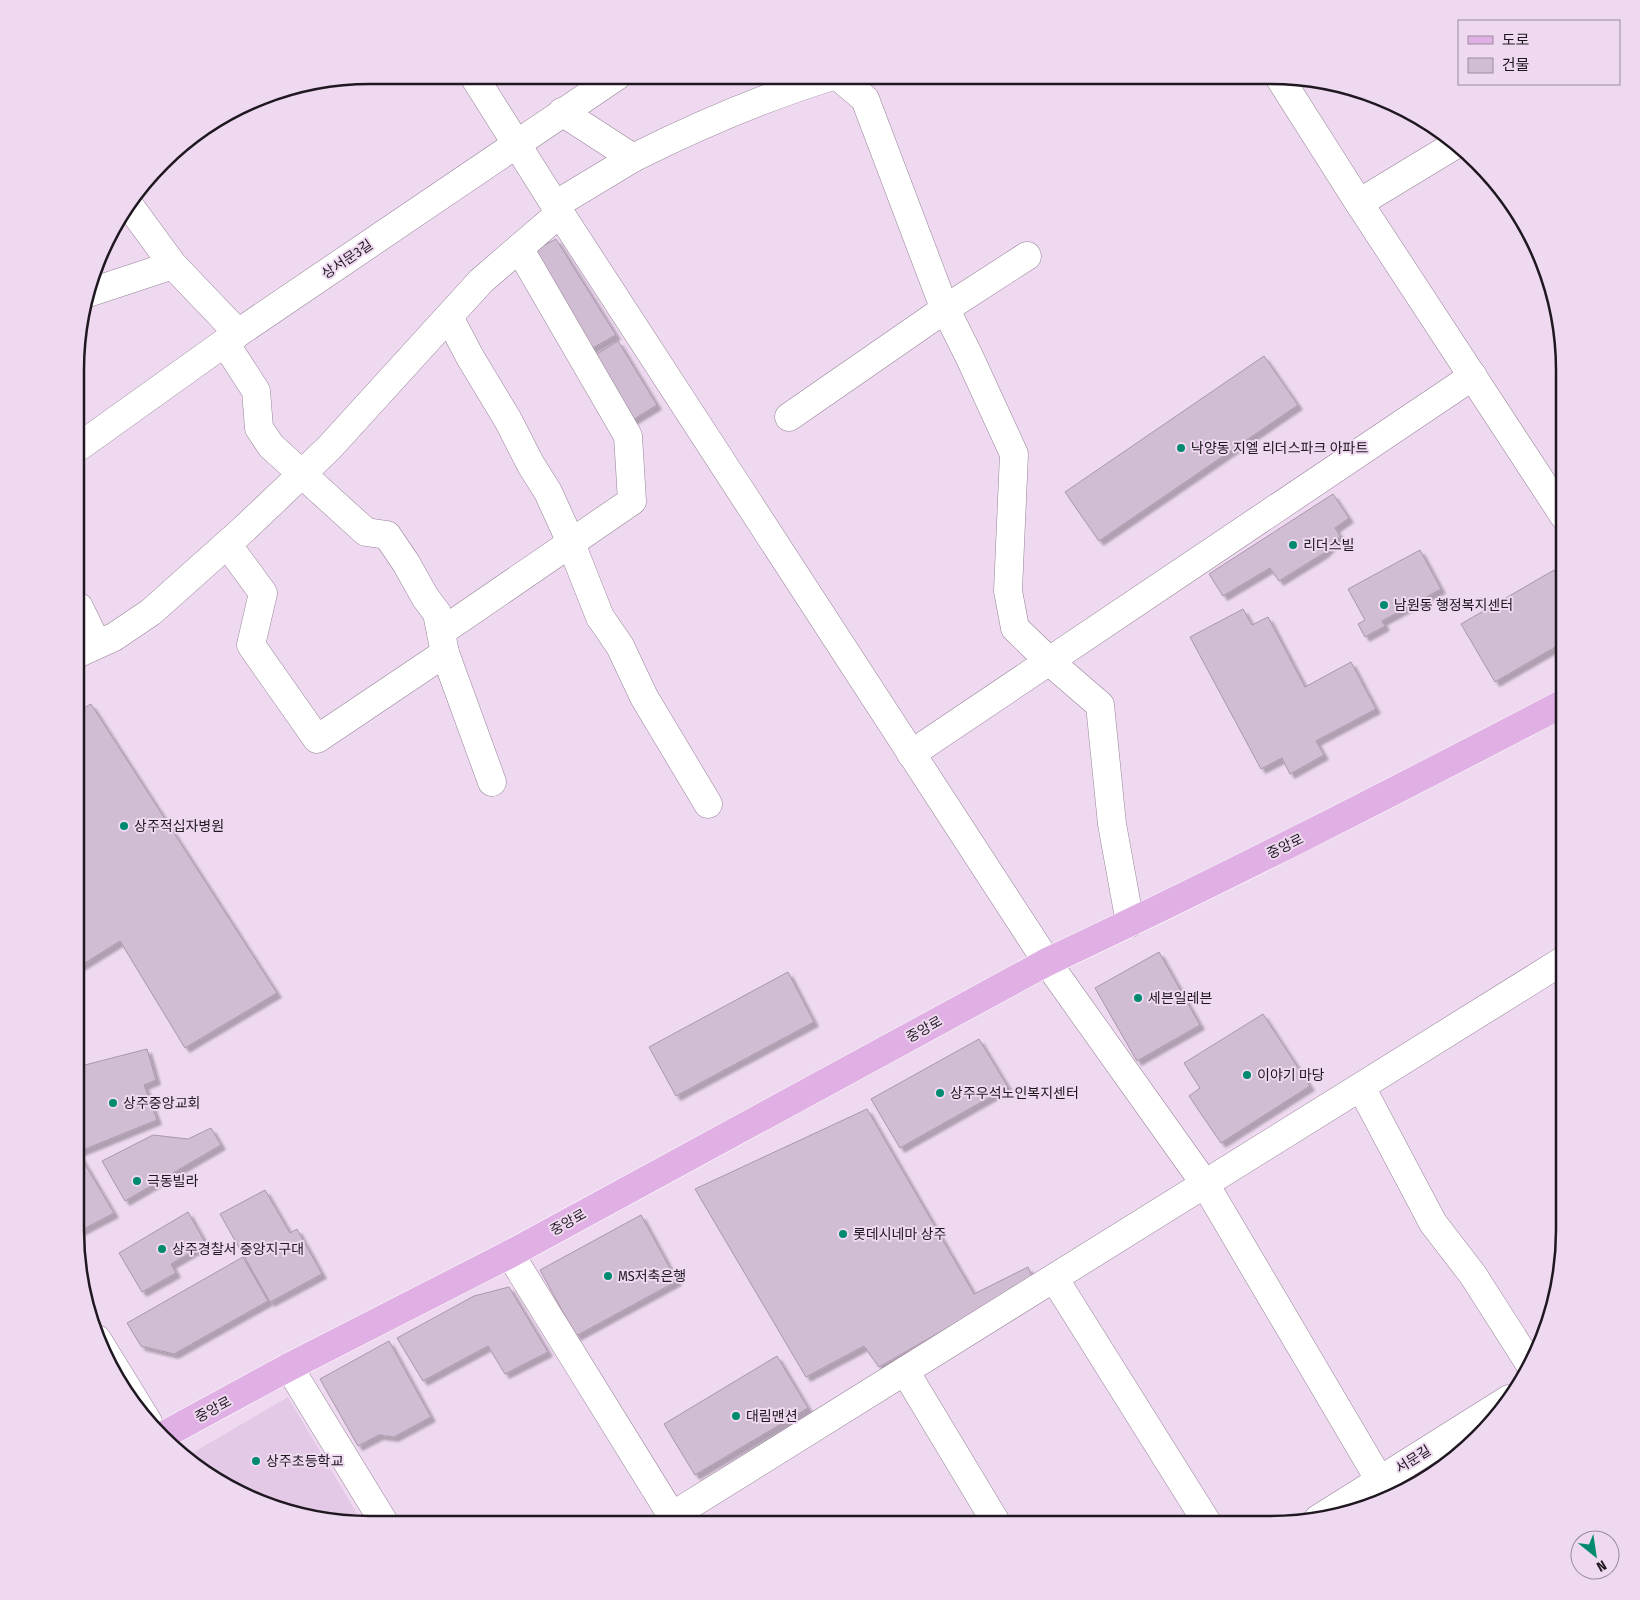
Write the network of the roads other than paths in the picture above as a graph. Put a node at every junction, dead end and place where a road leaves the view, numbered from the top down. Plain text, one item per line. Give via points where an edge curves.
1 (605, 84) edge
2 (799, 84) edge
3 (847, 84) edge
4 (1283, 84) edge
5 (480, 85) edge
6 (562, 112) junction
7 (516, 143) junction
8 (1450, 148) edge
9 (633, 158) junction
10 (1359, 203) junction
11 (558, 209) junction
12 (133, 210) edge
13 (519, 248) junction
14 (1027, 256) dead end
15 (173, 265) junction
16 (96, 291) edge
17 (945, 309) junction
18 (449, 317) junction
19 (232, 338) junction
20 (1473, 376) junction
21 (789, 417) dead end
22 (84, 443) edge
23 (303, 474) junction
24 (1556, 504) edge
25 (571, 543) junction
26 (227, 544) junction
27 (84, 630) edge
28 (443, 643) junction
29 (88, 648) edge
30 (1049, 661) junction
31 (1556, 707) edge
32 (911, 754) junction
33 (492, 782) dead end
34 (708, 804) dead end
35 (1130, 923) junction
36 (1047, 962) junction
37 (1556, 965) edge
38 (1361, 1087) junction
39 (1204, 1184) junction
40 (510, 1254) junction
41 (1054, 1278) junction
42 (1526, 1358) edge
43 (289, 1367) junction
44 (905, 1371) junction
45 (1490, 1412) edge
46 (168, 1432) edge
47 (1384, 1488) edge
48 (1348, 1505) edge
49 (380, 1516) edge
50 (672, 1516) edge
51 (680, 1516) edge
52 (993, 1516) edge
53 (1203, 1516) edge

1 - 6 street, 상서문3길
2 - 9 street via 683,133
3 - 17 street via 864,99
4 - 10 street
5 - 7 street
6 - 7 street, 상서문3길
6 - 9 street
7 - 11 street
7 - 19 street, 상서문3길
8 - 10 street
9 - 11 street
10 - 20 street
11 - 13 street
11 - 32 street
12 - 15 street
13 - 18 street via 481,280
13 - 25 street via 628,436 632,501
14 - 17 street
15 - 16 street
15 - 19 street
17 - 21 street
17 - 30 street via 1014,454 1008,590 1015,628
18 - 23 street
18 - 25 street via 548,492
19 - 22 street, 상서문3길
19 - 23 street via 256,391 259,428 271,446
20 - 24 street
20 - 30 street
23 - 26 street
23 - 28 street via 366,532 388,535 437,613
25 - 28 street
25 - 34 street via 600,617 620,646 644,697
26 - 28 street via 263,593 251,645 317,740
26 - 29 street via 151,612 114,637
27 - 29 street
28 - 33 street
30 - 32 street
30 - 35 street via 1100,705 1112,824
31 - 35 main road, 중앙로
32 - 36 street
35 - 36 main road, 중앙로
36 - 39 street
36 - 40 main road, 중앙로
37 - 38 street
38 - 39 street
38 - 42 street via 1433,1224 1473,1275
39 - 41 street
39 - 47 street
40 - 43 main road, 중앙로
40 - 50 street
41 - 44 street
41 - 53 street
43 - 46 main road, 중앙로
43 - 49 street
44 - 51 street
44 - 52 street
45 - 47 street, 서문길
47 - 48 street, 서문길

